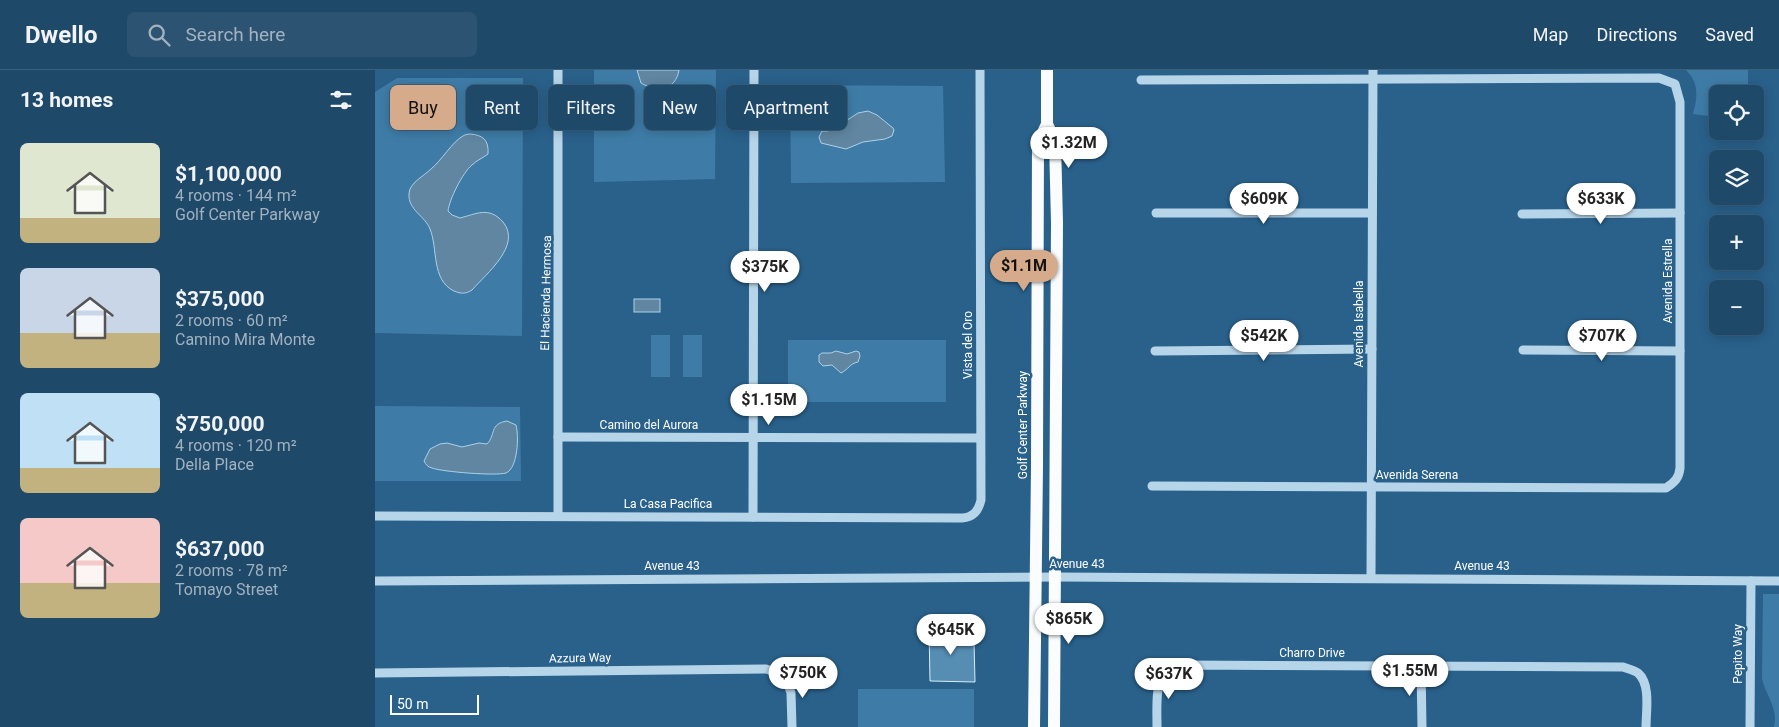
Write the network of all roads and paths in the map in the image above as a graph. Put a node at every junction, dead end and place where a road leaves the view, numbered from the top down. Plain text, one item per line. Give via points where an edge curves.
1 (558, 70) edge
2 (754, 70) edge
3 (980, 70) edge
4 (1047, 70) edge
5 (1373, 70) edge
6 (1141, 80) dead end
7 (1373, 80) junction
8 (1047, 124) junction
9 (1156, 213) dead end
10 (1373, 213) junction
11 (1680, 213) junction
12 (1522, 214) dead end
13 (1372, 348) junction
14 (1523, 350) dead end
15 (1155, 351) dead end
16 (1680, 351) junction
17 (557, 437) junction
18 (753, 438) junction
19 (980, 438) junction
20 (1679, 478) joint
21 (1152, 486) dead end
22 (1371, 487) junction
23 (375, 516) edge
24 (557, 516) junction
25 (753, 517) junction
26 (962, 518) joint
27 (1035, 577) junction
28 (1056, 577) junction
29 (1371, 578) junction
30 (375, 581) edge
31 (1751, 581) junction
32 (1779, 581) edge
33 (1421, 666) junction
34 (375, 673) edge
35 (792, 727) edge
36 (1034, 727) edge
37 (1054, 727) edge
38 (1157, 727) edge
39 (1422, 727) edge
40 (1646, 727) edge
41 (1750, 727) edge

1 - 17 street, El Hacienda Hermosa
2 - 18 street
3 - 19 street, Vista del Oro
4 - 8 main road, Golf Center Parkway
5 - 7 street, Avenida Isabella
6 - 7 street
7 - 10 street, Avenida Isabella
7 - 11 street, Avenida Estrella via 1659,78 1675,84 1680,102
8 - 27 main road, Golf Center Parkway via 1038,142
8 - 28 main road, Golf Center Parkway via 1055,141 1057,223
9 - 10 street
10 - 13 street, Avenida Isabella
11 - 12 street
11 - 16 street, Avenida Estrella
13 - 15 street
13 - 22 street, Avenida Isabella
14 - 16 street
16 - 20 street, Avenida Estrella
17 - 18 street, Camino del Aurora
17 - 24 street, El Hacienda Hermosa
18 - 19 street, Camino del Aurora
18 - 25 street
19 - 26 street, Vista del Oro via 981,500 976,513
20 - 22 street, Avenida Serena via 1666,488
21 - 22 street, Avenida Serena
22 - 29 street, Avenida Isabella
23 - 24 street, La Casa Pacifica
24 - 25 street, La Casa Pacifica
25 - 26 street, La Casa Pacifica
27 - 28 street, Avenue 43
27 - 30 street, Avenue 43
27 - 36 main road, Golf Center Parkway
28 - 29 street, Avenue 43
28 - 37 main road, Golf Center Parkway
29 - 31 street, Avenue 43
31 - 32 street, Avenue 43
31 - 41 street, Pepito Way
33 - 38 street, Charro Drive via 1180,665 1165,668 1157,686
33 - 39 street
33 - 40 street, Charro Drive via 1623,667 1639,674 1644,682
34 - 35 street, Azzura Way via 766,669 785,676 791,693

